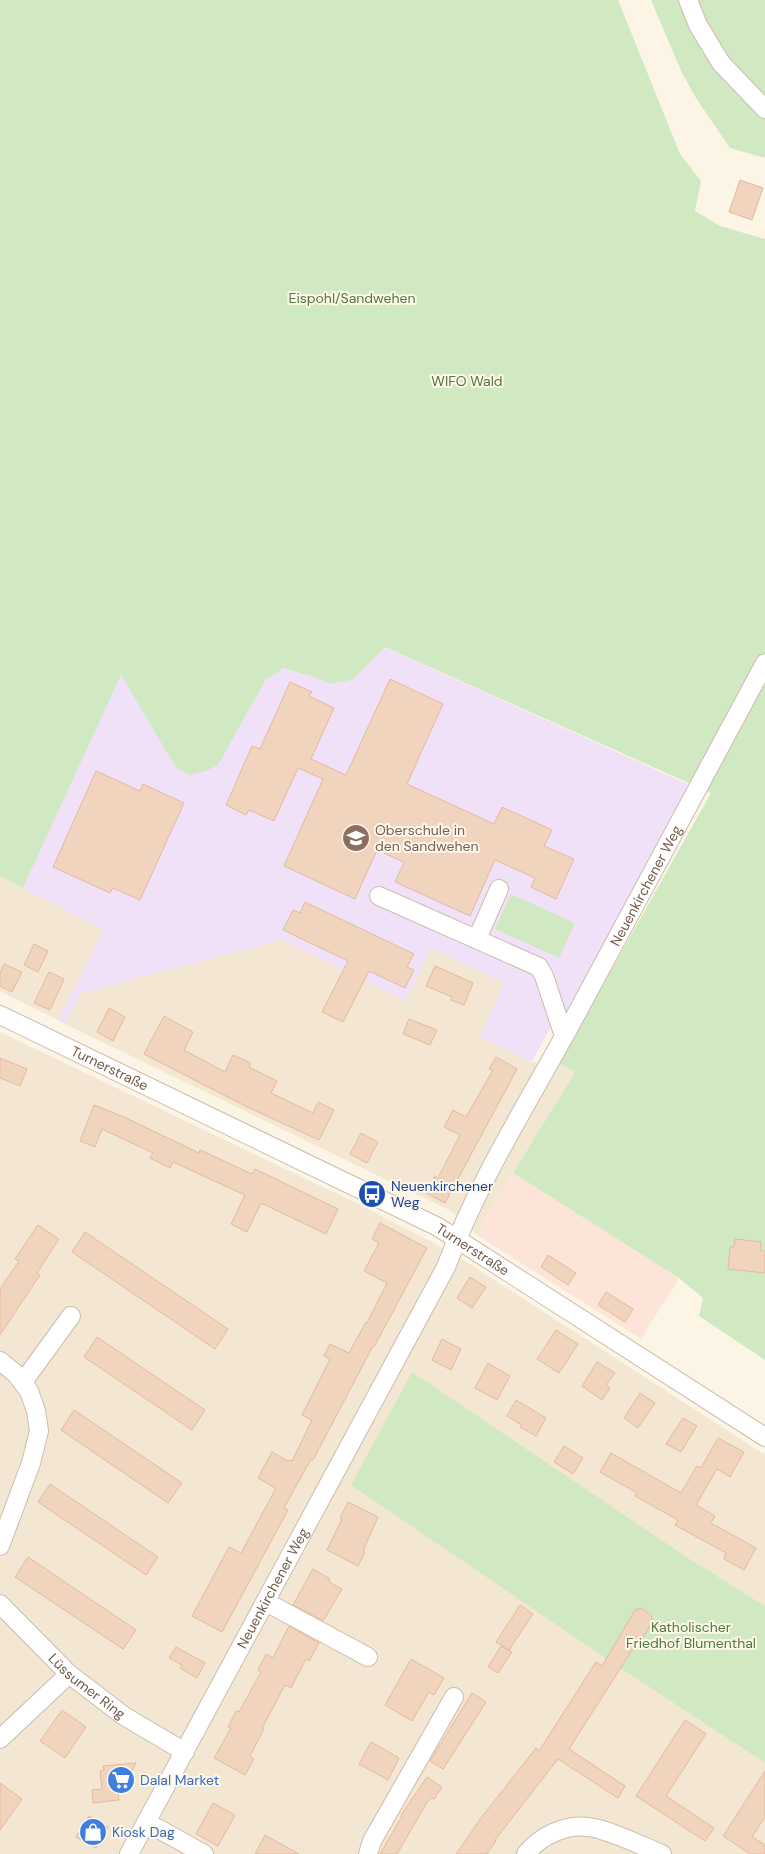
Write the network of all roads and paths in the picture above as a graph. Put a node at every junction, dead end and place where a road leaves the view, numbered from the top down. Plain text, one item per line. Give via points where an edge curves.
1 (688, 0) edge
2 (765, 109) edge
3 (765, 663) edge
4 (499, 889) dead end
5 (379, 896) dead end
6 (477, 939) junction
7 (0, 1015) edge
8 (564, 1036) junction
9 (457, 1238) junction
10 (71, 1316) dead end
11 (0, 1360) edge
12 (23, 1382) junction
13 (765, 1437) edge
14 (0, 1546) edge
15 (266, 1602) junction
16 (0, 1604) edge
17 (368, 1657) dead end
18 (69, 1674) junction
19 (454, 1697) dead end
20 (0, 1739) edge
21 (186, 1752) junction
22 (146, 1822) junction
23 (129, 1854) edge
24 (204, 1854) edge
25 (368, 1854) edge
26 (526, 1854) edge
27 (662, 1854) edge

1 - 2 street via 698,25 721,63
3 - 8 street, Neuenkirchener Weg via 684,819
4 - 6 street
5 - 6 street
6 - 8 street via 539,967
7 - 9 street, Turnerstraße
8 - 9 street, Neuenkirchener Weg
9 - 13 street, Turnerstraße
9 - 15 street, Neuenkirchener Weg via 446,1267
10 - 12 street
11 - 12 street
12 - 14 street via 34,1404 39,1431 31,1463
15 - 17 street
15 - 21 street, Neuenkirchener Weg
16 - 18 street, Lüssumer Ring
18 - 20 street
18 - 21 street, Lüssumer Ring via 124,1716
19 - 25 street via 372,1841
21 - 22 street, Neuenkirchener Weg
22 - 23 street, Neuenkirchener Weg
22 - 24 street
26 - 27 street via 540,1840 558,1830 573,1827 588,1827

